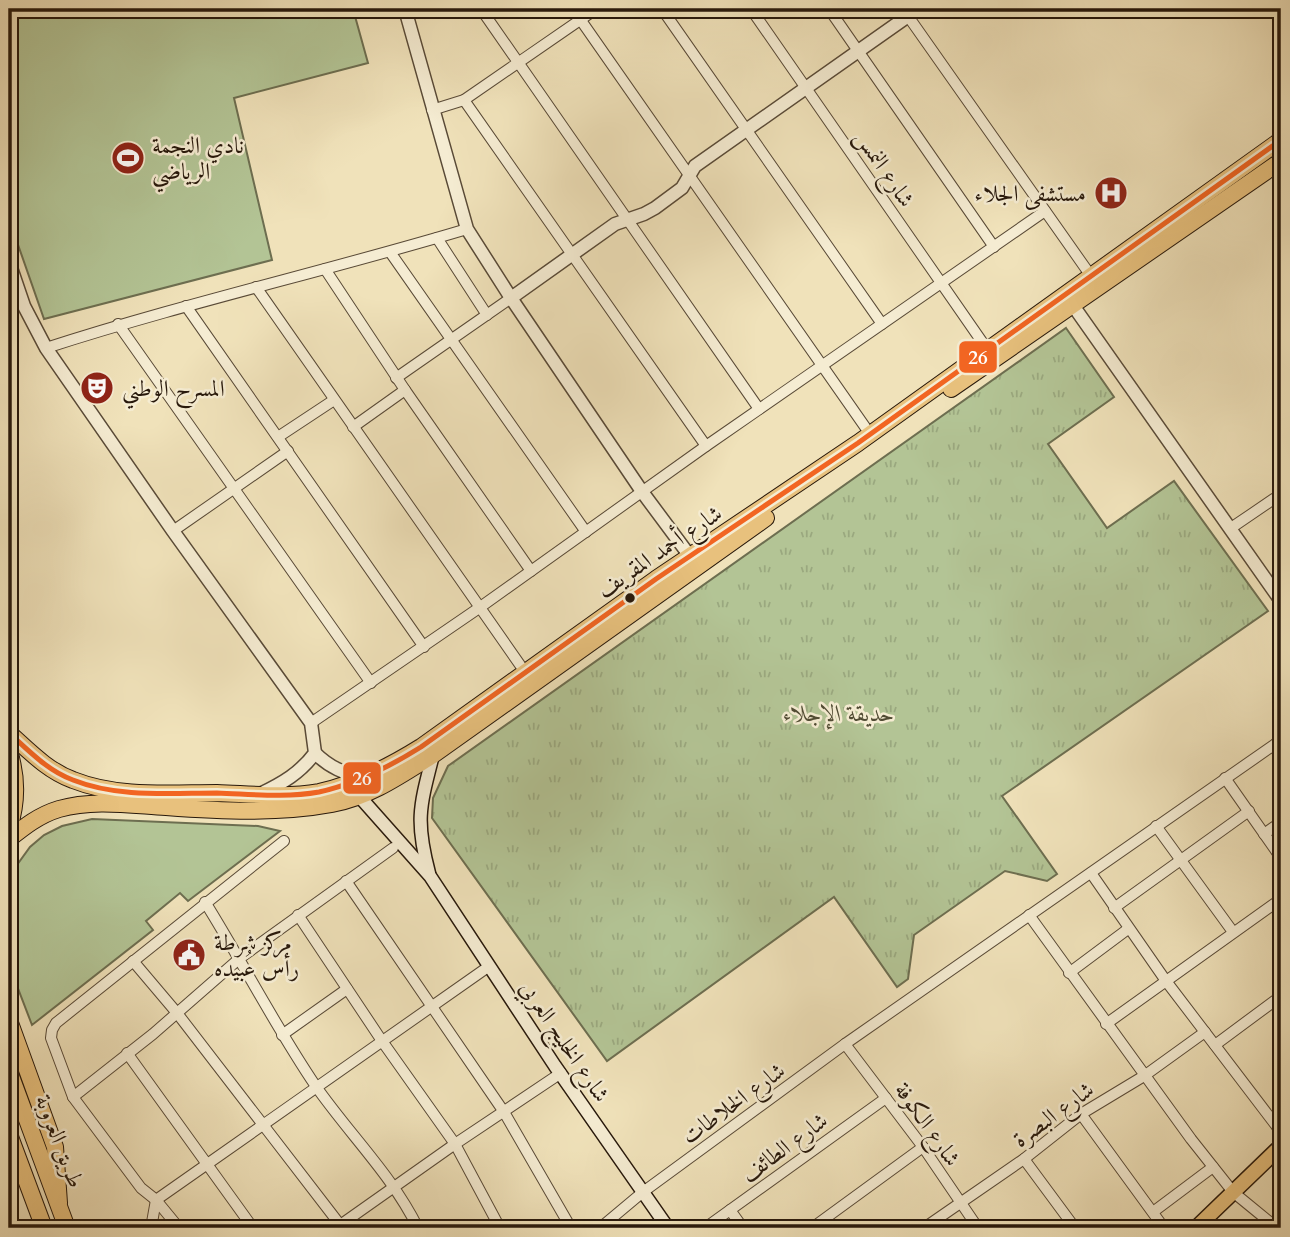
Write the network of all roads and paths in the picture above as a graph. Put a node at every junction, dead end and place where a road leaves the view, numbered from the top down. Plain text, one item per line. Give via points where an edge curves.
1 (405, 9) edge
2 (481, 9) edge
3 (573, 9) edge
4 (596, 9) edge
5 (662, 9) edge
6 (751, 9) edge
7 (828, 9) edge
8 (910, 11) edge
9 (580, 20) junction
10 (859, 52) junction
11 (518, 63) junction
12 (807, 88) junction
13 (464, 100) junction
14 (432, 110) junction
15 (747, 131) junction
16 (1281, 140) edge
17 (1281, 161) edge
18 (689, 175) junction
19 (1209, 202) junction
20 (1045, 211) junction
21 (626, 219) junction
22 (467, 229) junction
23 (437, 239) junction
24 (993, 247) junction
25 (390, 253) junction
26 (572, 255) junction
27 (9, 262) edge
28 (325, 269) junction
29 (1091, 276) junction
30 (941, 283) junction
31 (256, 287) junction
32 (511, 298) junction
33 (1072, 304) junction
34 (186, 306) junction
35 (487, 315) junction
36 (118, 324) junction
37 (882, 324) junction
38 (451, 340) junction
39 (46, 348) junction
40 (987, 349) junction
41 (821, 366) junction
42 (396, 378) junction
43 (405, 390) junction
44 (334, 400) junction
45 (759, 410) junction
46 (353, 427) junction
47 (870, 435) junction
48 (278, 437) junction
49 (706, 446) junction
50 (288, 451) junction
51 (234, 488) junction
52 (643, 493) junction
53 (1281, 494) edge
54 (1231, 528) junction
55 (173, 531) junction
56 (586, 533) junction
57 (694, 562) junction
58 (531, 571) junction
59 (1277, 586) edge
60 (1281, 601) edge
61 (480, 608) junction
62 (424, 647) junction
63 (525, 672) junction
64 (371, 683) junction
65 (311, 723) junction
66 (9, 733) edge
67 (1281, 740) edge
68 (9, 751) edge
69 (315, 753) junction
70 (433, 755) junction
71 (364, 778) junction
72 (1225, 778) junction
73 (258, 794) junction
74 (359, 796) junction
75 (1249, 811) junction
76 (1281, 822) edge
77 (1156, 826) junction
78 (9, 828) edge
79 (1264, 834) junction
80 (9, 839) edge
81 (284, 841) dead end
82 (393, 848) dead end
83 (1281, 858) edge
84 (1181, 860) junction
85 (1091, 873) junction
86 (430, 876) junction
87 (346, 881) junction
88 (1281, 899) edge
89 (205, 902) junction
90 (1114, 908) junction
91 (298, 915) junction
92 (1029, 915) junction
93 (1129, 929) junction
94 (1233, 932) junction
95 (240, 958) junction
96 (133, 961) junction
97 (488, 967) junction
98 (1069, 973) junction
99 (1166, 981) junction
100 (347, 989) junction
101 (1281, 996) edge
102 (433, 1006) junction
103 (177, 1013) junction
104 (9, 1020) edge
105 (1106, 1024) junction
106 (1205, 1032) junction
107 (282, 1035) junction
108 (382, 1041) junction
109 (845, 1044) junction
110 (1215, 1045) junction
111 (127, 1053) junction
112 (9, 1071) edge
113 (561, 1073) junction
114 (1143, 1076) junction
115 (318, 1088) junction
116 (73, 1097) junction
117 (886, 1097) junction
118 (504, 1112) junction
119 (1082, 1114) junction
120 (263, 1125) junction
121 (1281, 1132) edge
122 (9, 1134) edge
123 (455, 1143) junction
124 (1281, 1146) edge
125 (923, 1147) junction
126 (1024, 1159) junction
127 (206, 1165) junction
128 (9, 1166) edge
129 (1213, 1167) junction
130 (394, 1188) junction
131 (643, 1192) junction
132 (1233, 1192) junction
133 (156, 1200) junction
134 (59, 1203) junction
135 (960, 1203) junction
136 (730, 1210) junction
137 (1153, 1212) junction
138 (42, 1223) edge
139 (338, 1227) edge
140 (67, 1228) edge
141 (151, 1228) edge
142 (179, 1228) edge
143 (253, 1228) edge
144 (418, 1228) edge
145 (496, 1228) edge
146 (571, 1228) edge
147 (600, 1228) edge
148 (668, 1228) edge
149 (705, 1228) edge
150 (743, 1228) edge
151 (811, 1228) edge
152 (924, 1228) edge
153 (978, 1228) edge
154 (1075, 1228) edge
155 (1164, 1228) edge
156 (1196, 1228) edge
157 (1277, 1228) edge

1 - 14 street
2 - 11 street
3 - 9 street
4 - 9 street
5 - 15 street
6 - 12 street, شارع النمس
7 - 10 street
8 - 10 street
8 - 20 street
9 - 11 street
9 - 18 street
10 - 12 street
10 - 24 street
11 - 13 street
11 - 21 street
12 - 15 street
12 - 30 street, شارع النمس
13 - 14 street
13 - 26 street
14 - 22 street
15 - 18 street via 695,166
15 - 37 street
16 - 19 highway, شارع أحمد المقريف
17 - 19 highway, شارع أحمد المقريف
18 - 21 street via 682,188 655,208
18 - 41 street
19 - 29 highway, شارع أحمد المقريف
19 - 33 highway, شارع أحمد المقريف
20 - 24 street
20 - 29 street
21 - 26 street
21 - 45 street
22 - 23 street
22 - 32 street
23 - 25 street
23 - 35 street
24 - 30 street
25 - 28 street
25 - 38 street
26 - 32 street
26 - 49 street
27 - 39 street via 24,306
28 - 31 street
28 - 42 street
29 - 40 highway, شارع أحمد المقريف
30 - 37 street
30 - 40 street, شارع النمس
31 - 34 street
31 - 44 street
32 - 35 street
32 - 52 street
33 - 54 street
33 - 57 highway, شارع أحمد المقريف
34 - 36 street
34 - 48 street
35 - 38 street
36 - 39 street
36 - 51 street
37 - 41 street
38 - 42 street
38 - 56 street
39 - 55 street
40 - 47 highway, شارع أحمد المقريف
41 - 45 street
41 - 47 street
42 - 43 street
43 - 46 street
43 - 58 street
44 - 46 street
44 - 48 street
45 - 49 street
46 - 61 street
47 - 57 highway, شارع أحمد المقريف
48 - 50 street
49 - 52 street
50 - 51 street
50 - 62 street
51 - 55 street
51 - 64 street
52 - 56 street
52 - 57 street
53 - 54 street
54 - 59 street
55 - 65 street
56 - 58 street
57 - 63 highway, شارع أحمد المقريف
57 - 70 highway, شارع أحمد المقريف
58 - 61 street
59 - 60 street
61 - 62 street
61 - 63 street
62 - 64 street
63 - 71 highway, شارع أحمد المقريف via 421,747
64 - 65 street
65 - 69 street
66 - 73 highway, شارع أحمد المقريف via 55,771 90,786 125,792
67 - 72 street, شارع الخلاطات
68 - 78 highway via 15,804
69 - 71 street via 337,771
69 - 73 street via 292,777
70 - 74 highway, شارع أحمد المقريف
70 - 86 street, شارع الخليج العربي via 419,823
71 - 73 highway, شارع أحمد المقريف via 318,792
72 - 75 street
72 - 77 street, شارع الخلاطات
74 - 80 highway, شارع أحمد المقريف via 333,804 262,810 77,805 41,816
74 - 86 street, شارع الخليج العربي
75 - 79 street
75 - 84 street
76 - 79 street
77 - 84 street
77 - 85 street, شارع الخلاطات
79 - 83 street
81 - 89 street
82 - 87 street
84 - 90 street
84 - 94 street
85 - 90 street
85 - 92 street, شارع الخلاطات
86 - 97 street, شارع الخليج العربي
87 - 91 street
87 - 102 street
88 - 94 street
89 - 95 street
89 - 96 street
90 - 93 street
91 - 95 street
91 - 100 street
92 - 98 street
92 - 109 street, شارع الخلاطات
93 - 98 street
93 - 99 street
94 - 99 street
95 - 103 street
95 - 107 street
96 - 103 street
96 - 116 street via 52,1030
97 - 102 street
97 - 113 street, شارع الخليج العربي
98 - 105 street
99 - 105 street
99 - 106 street
100 - 107 street
100 - 108 street
101 - 110 street
102 - 108 street
102 - 118 street
103 - 111 street
103 - 120 street
104 - 134 highway via 55,1147
105 - 114 street
106 - 110 street
106 - 114 street, شارع البصرة
107 - 115 street
108 - 115 street
108 - 123 street
109 - 117 street, شارع الكوفة
109 - 131 street, شارع الخلاطات
110 - 121 street
111 - 116 street
111 - 127 street
112 - 134 highway, طريق العروبة
113 - 118 street
113 - 131 street, شارع الخليج العربي
114 - 119 street, شارع البصرة
114 - 129 street
115 - 120 street
115 - 130 street
116 - 133 street via 141,1188
117 - 125 street, شارع الكوفة
117 - 136 street, شارع الطائف
118 - 123 street
118 - 146 street
119 - 126 street, شارع البصرة
119 - 137 street
120 - 127 street
120 - 139 street
122 - 138 highway, طريق العروبة
123 - 130 street
123 - 145 street
124 - 132 main road
125 - 135 street, شارع الكوفة
125 - 151 street
126 - 135 street, شارع البصرة
126 - 154 street
127 - 133 street
127 - 143 street
128 - 138 highway
129 - 132 street
129 - 137 street
130 - 139 street
130 - 144 street
131 - 147 street, شارع الخلاطات
131 - 148 street, شارع الخليج العربي
132 - 156 main road
132 - 157 street
133 - 141 street
133 - 142 street
134 - 140 highway, طريق العروبة
135 - 152 street, شارع البصرة
135 - 153 street, شارع الكوفة
136 - 149 street, شارع الطائف
136 - 150 street
137 - 155 street

